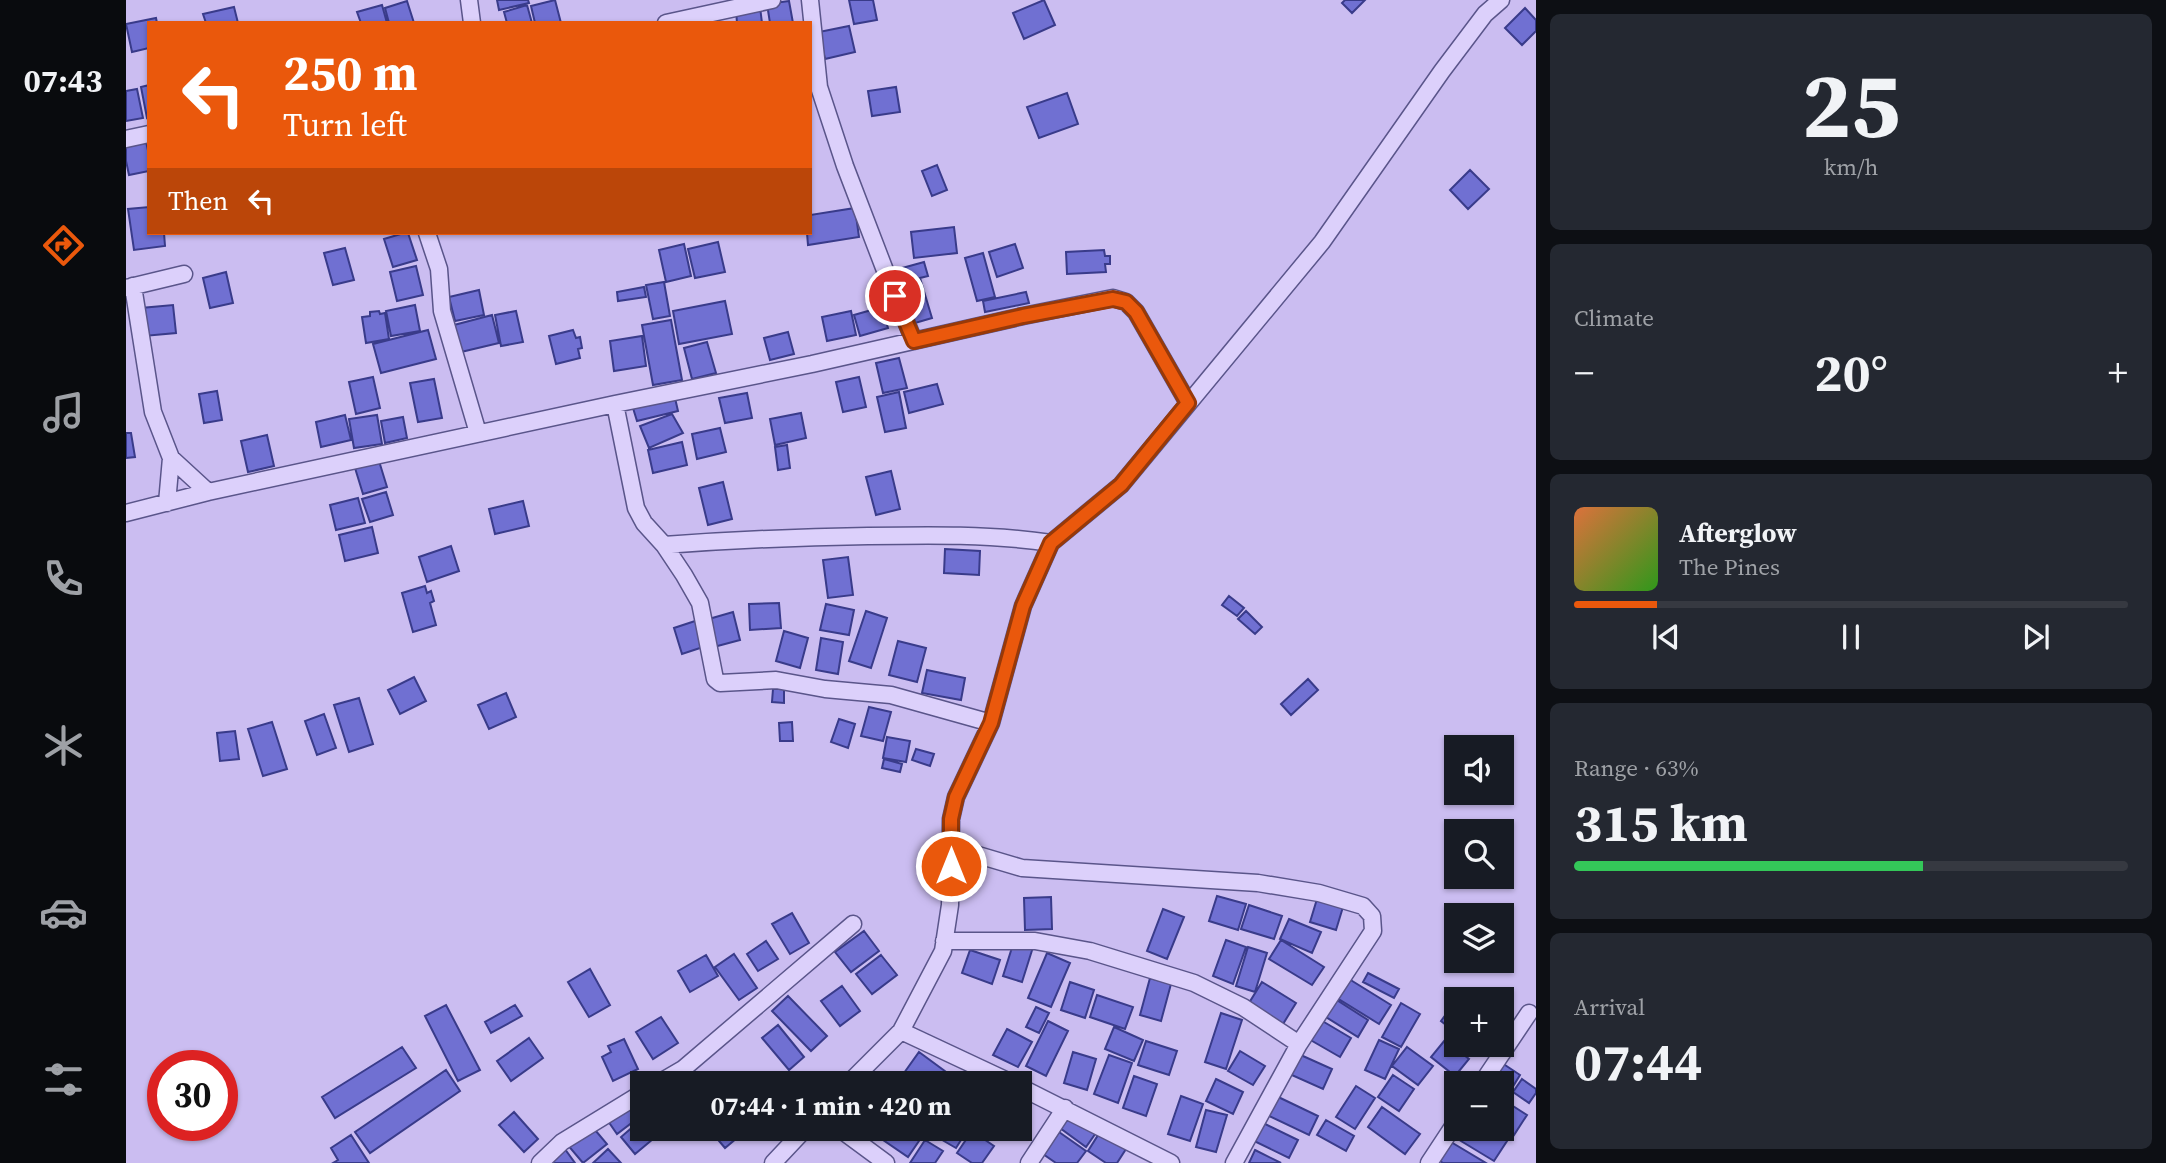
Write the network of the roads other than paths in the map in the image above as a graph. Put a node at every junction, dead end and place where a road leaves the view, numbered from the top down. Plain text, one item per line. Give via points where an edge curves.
1 (469, 0) edge
2 (772, 0) edge
3 (810, 0) edge
4 (1475, 0) edge
5 (1502, 0) edge
6 (1485, 14) junction
7 (472, 21) edge
8 (675, 21) edge
9 (147, 134) edge
10 (126, 139) edge
11 (428, 235) edge
12 (184, 274) dead end
13 (129, 287) edge
14 (914, 341) junction
15 (1188, 403) junction
16 (615, 404) junction
17 (478, 433) junction
18 (171, 458) junction
19 (208, 492) junction
20 (167, 503) junction
21 (126, 513) edge
22 (1051, 543) junction
23 (664, 545) junction
24 (991, 723) junction
25 (951, 847) junction
26 (853, 924) dead end
27 (944, 941) junction
28 (1530, 1013) dead end
29 (901, 1031) junction
30 (1299, 1044) junction
31 (680, 1071) edge
32 (861, 1071) edge
33 (986, 1071) edge
34 (1490, 1071) edge
35 (1032, 1093) edge
36 (630, 1101) edge
37 (1065, 1108) junction
38 (1444, 1140) edge
39 (794, 1141) edge
40 (856, 1141) edge
41 (540, 1163) edge
42 (774, 1163) edge
43 (886, 1163) edge
44 (1029, 1163) edge
45 (1171, 1163) edge
46 (1234, 1163) edge
47 (1429, 1163) edge

1 - 7 street
2 - 8 street
3 - 14 street via 819,87
4 - 6 street
5 - 6 street
6 - 15 street via 1322,242
9 - 10 street
11 - 17 street via 439,269 442,311
12 - 13 street
13 - 18 street via 153,412
14 - 15 street via 1113,299 1126,302 1136,312
14 - 16 street
15 - 22 street via 1121,485
16 - 17 street
16 - 23 street via 636,508
17 - 19 street
18 - 19 street
18 - 20 street
19 - 20 street
20 - 21 street
22 - 23 street via 955,534
22 - 24 street via 1023,606
23 - 24 street via 700,603 715,679 720,683 776,680 891,695
24 - 25 street via 956,797
25 - 27 street
25 - 30 street via 1022,868 1258,883 1363,906 1372,916 1373,931
26 - 31 street
27 - 29 street
27 - 30 street via 1035,941 1090,951 1194,983 1243,1007
28 - 34 street
29 - 32 street
29 - 33 street
30 - 46 street
35 - 37 street
36 - 41 street via 562,1142
37 - 44 street
37 - 45 street
38 - 47 street
39 - 42 street
40 - 43 street

